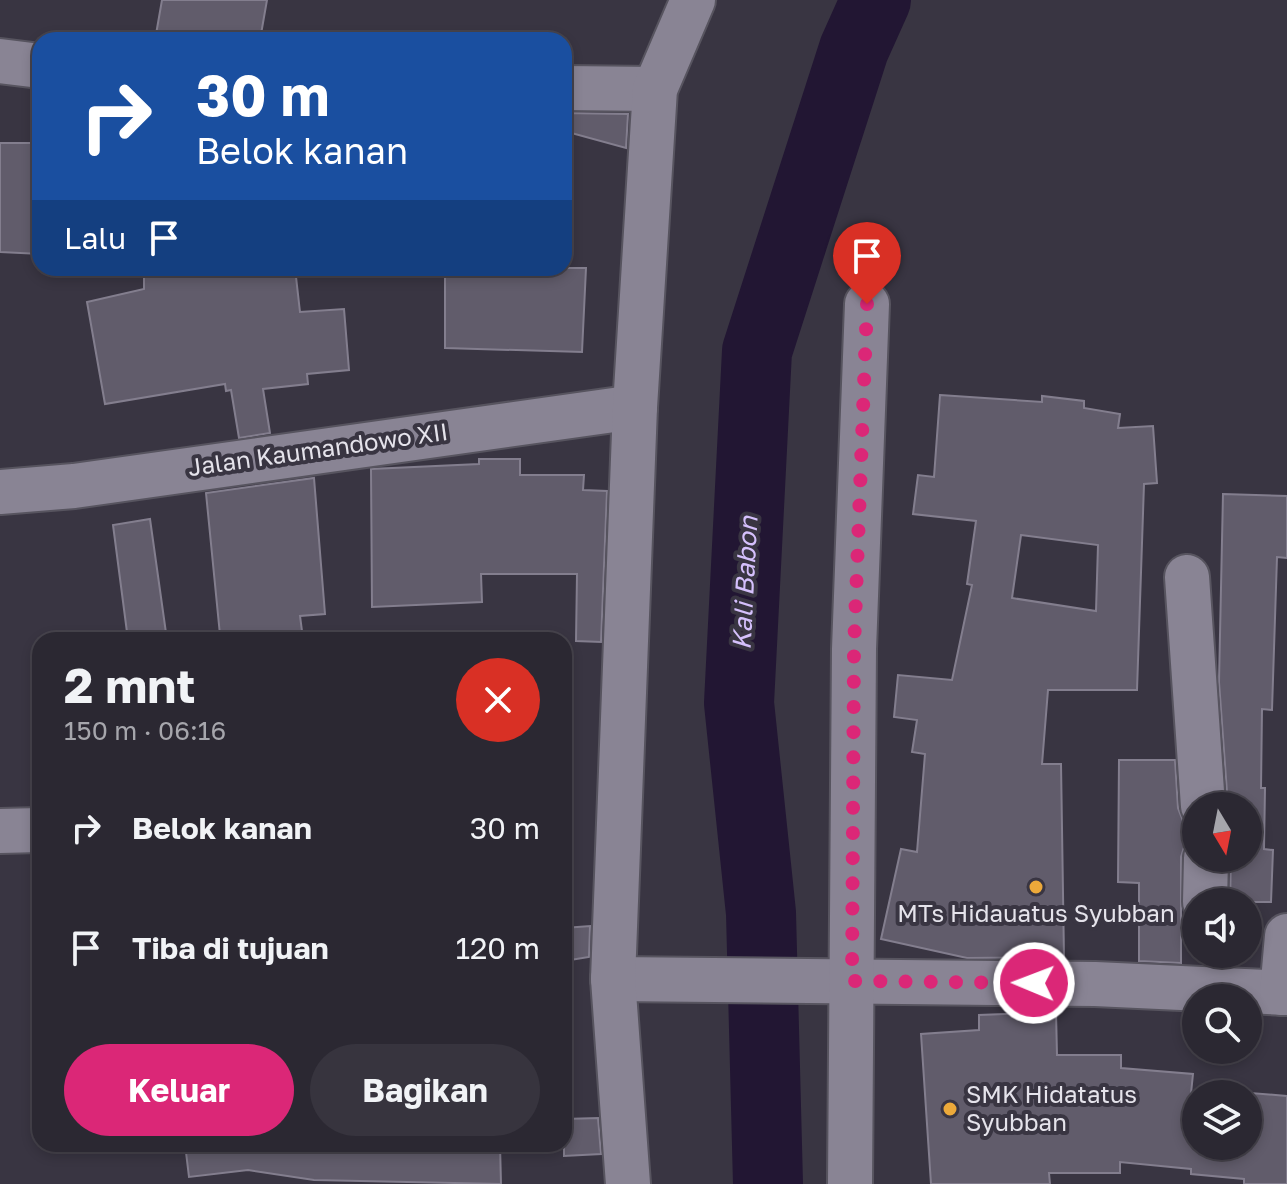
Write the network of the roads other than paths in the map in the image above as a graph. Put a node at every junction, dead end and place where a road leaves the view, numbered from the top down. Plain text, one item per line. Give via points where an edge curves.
1 (693, 0) edge
2 (0, 61) edge
3 (32, 65) edge
4 (572, 88) edge
5 (655, 89) junction
6 (867, 304) dead end
7 (635, 407) junction
8 (0, 492) edge
9 (1187, 577) dead end
10 (1202, 792) edge
11 (32, 830) edge
12 (0, 831) edge
13 (1287, 936) edge
14 (1203, 972) edge
15 (619, 979) junction
16 (852, 981) junction
17 (1284, 993) edge
18 (628, 1184) edge
19 (850, 1184) edge

1 - 5 street
2 - 3 street
4 - 5 street
5 - 7 street
6 - 16 street via 854,649
7 - 8 street, Jalan Kaumandowo XII
7 - 15 street
9 - 10 street
11 - 12 street
13 - 17 street
14 - 16 street
14 - 17 street
15 - 16 street
15 - 18 street
16 - 19 street

